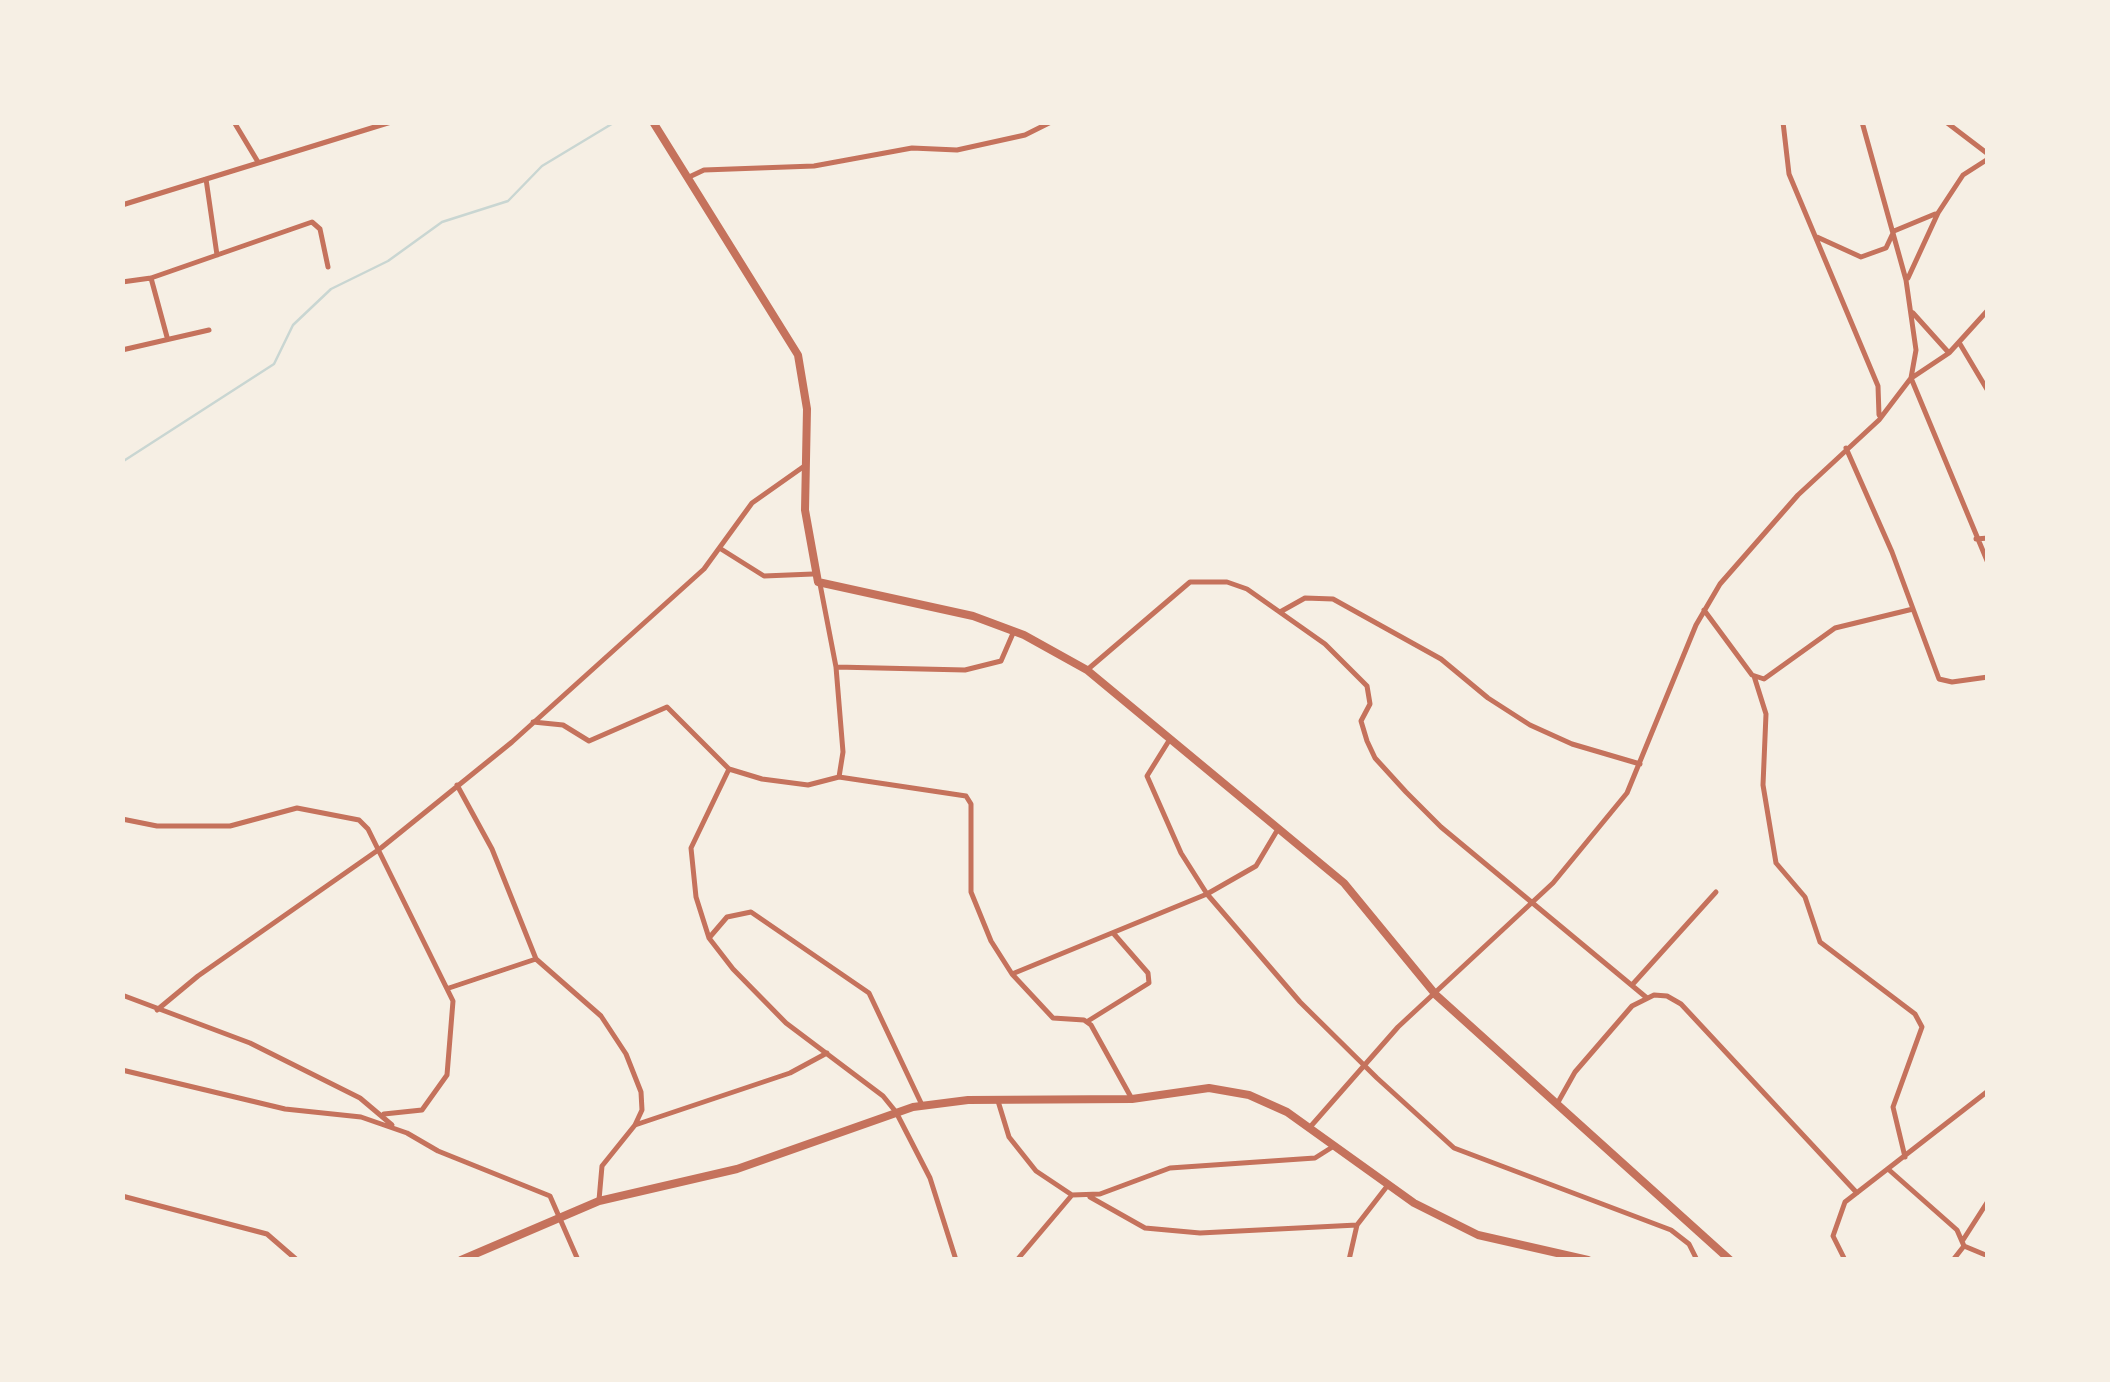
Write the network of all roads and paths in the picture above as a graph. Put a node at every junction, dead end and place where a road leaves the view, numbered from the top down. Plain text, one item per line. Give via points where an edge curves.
1 (234, 122) edge
2 (391, 122) edge
3 (520, 122) edge
4 (543, 122) edge
5 (1051, 122) edge
6 (1784, 122) edge
7 (1862, 122) edge
8 (1946, 122) edge
9 (655, 125) edge
10 (1988, 157) edge
11 (258, 162) junction
12 (206, 178) junction
13 (687, 178) junction
14 (122, 206) edge
15 (1938, 213) junction
16 (1894, 232) junction
17 (1817, 238) junction
18 (217, 255) junction
19 (328, 267) dead end
20 (151, 278) junction
21 (1906, 280) junction
22 (122, 282) edge
23 (1988, 310) edge
24 (1912, 312) junction
25 (209, 330) dead end
26 (168, 338) junction
27 (1960, 344) junction
28 (122, 350) edge
29 (1950, 353) junction
30 (1911, 378) junction
31 (1988, 391) edge
32 (1879, 420) junction
33 (1846, 448) junction
34 (803, 468) junction
35 (1988, 538) edge
36 (1976, 539) junction
37 (721, 550) junction
38 (1988, 563) edge
39 (814, 574) junction
40 (820, 584) junction
41 (1913, 609) junction
42 (1704, 610) junction
43 (1280, 612) junction
44 (1014, 631) junction
45 (836, 667) junction
46 (1088, 670) junction
47 (1754, 676) junction
48 (1988, 677) edge
49 (533, 722) junction
50 (1170, 740) junction
51 (1640, 764) junction
52 (728, 768) junction
53 (839, 777) junction
54 (457, 784) junction
55 (122, 819) edge
56 (1279, 828) junction
57 (381, 848) junction
58 (1716, 892) dead end
59 (1207, 894) junction
60 (1533, 902) junction
61 (1114, 934) junction
62 (710, 938) junction
63 (536, 959) junction
64 (1012, 974) junction
65 (1632, 985) junction
66 (449, 988) junction
67 (122, 995) edge
68 (1436, 995) junction
69 (1647, 998) junction
70 (158, 1010) junction
71 (1088, 1022) junction
72 (827, 1053) junction
73 (1365, 1066) junction
74 (122, 1070) edge
75 (1988, 1092) edge
76 (1132, 1099) junction
77 (998, 1101) junction
78 (1557, 1104) junction
79 (922, 1105) junction
80 (896, 1112) junction
81 (384, 1114) junction
82 (635, 1125) junction
83 (1311, 1126) junction
84 (394, 1128) junction
85 (1335, 1145) junction
86 (1905, 1156) junction
87 (1888, 1169) junction
88 (1388, 1185) junction
89 (1857, 1193) junction
90 (1072, 1195) junction
91 (122, 1196) edge
92 (1088, 1196) junction
93 (599, 1201) junction
94 (1988, 1201) edge
95 (562, 1214) junction
96 (1357, 1225) junction
97 (1963, 1243) junction
98 (1988, 1256) edge
99 (298, 1260) edge
100 (461, 1260) edge
101 (578, 1260) edge
102 (956, 1260) edge
103 (1016, 1260) edge
104 (1349, 1260) edge
105 (1588, 1260) edge
106 (1697, 1260) edge
107 (1730, 1260) edge
108 (1845, 1260) edge
109 (1953, 1260) edge

1 - 11 street
2 - 11 street
3 - 4 street
5 - 13 street via 1026,135 957,150 912,148 814,166 704,170
6 - 17 street via 1789,174
7 - 16 street
8 - 10 street
9 - 13 street
10 - 15 street via 1963,175
11 - 12 street
12 - 14 street
12 - 18 street
13 - 34 street via 798,355 807,410
15 - 16 street
15 - 21 street
16 - 17 street via 1886,248 1861,258
16 - 21 street
17 - 32 street via 1878,386
18 - 19 street via 312,222
18 - 20 street
20 - 22 street
20 - 26 street
21 - 24 street
23 - 27 street
24 - 29 street
24 - 30 street
25 - 26 street
26 - 28 street
27 - 29 street
27 - 31 street
29 - 30 street
30 - 32 street
30 - 36 street
32 - 33 street
33 - 41 street
33 - 42 street via 1760,536
34 - 37 street via 752,503
34 - 39 street
35 - 36 street
36 - 38 street
37 - 39 street via 764,576
37 - 49 street
39 - 40 street
40 - 44 street via 920,602
40 - 45 street
41 - 47 street via 1835,628 1769,676
41 - 48 street via 1939,679
42 - 47 street
42 - 51 street
43 - 46 street via 1238,584 1190,582
43 - 51 street via 1305,598 1333,599 1441,658 1530,725
43 - 60 street via 1367,686 1370,704 1361,720 1375,758 1441,826
44 - 45 street via 1001,661 965,670
44 - 46 street
45 - 53 street
46 - 50 street
47 - 86 street via 1765,702 1762,785 1776,863 1805,897 1820,942 1900,1002 1922,1027 1893,1107
49 - 52 street via 563,725 589,741 668,706
49 - 54 street
50 - 56 street
50 - 59 street via 1148,771 1148,783
51 - 60 street via 1627,793
52 - 53 street via 796,787
52 - 62 street via 691,848 696,898
53 - 64 street via 966,796 970,892
54 - 57 street
54 - 63 street via 492,849
55 - 57 street via 230,826 297,808 359,820
56 - 59 street via 1256,866
56 - 68 street via 1362,902
57 - 66 street
57 - 70 street
58 - 65 street
59 - 61 street
59 - 73 street
60 - 65 street
60 - 68 street
61 - 64 street
61 - 71 street via 1150,983
62 - 72 street via 732,969
62 - 79 street via 727,917 751,912 869,992
63 - 66 street
63 - 82 street via 590,1004 626,1054 641,1092
64 - 71 street via 1053,1018
65 - 69 street
66 - 81 street via 447,1075 422,1110
67 - 70 street
68 - 73 street
68 - 78 street
69 - 78 street via 1632,1006 1575,1072
69 - 89 street via 1660,995 1681,1004
70 - 81 street via 212,1026
71 - 76 street
72 - 80 street
72 - 82 street
73 - 83 street
73 - 106 street via 1454,1148 1672,1230
74 - 84 street
75 - 86 street
76 - 77 street
76 - 83 street via 1209,1088 1250,1095
77 - 79 street
77 - 90 street via 1008,1136 1036,1170
78 - 107 street
79 - 80 street
80 - 93 street via 736,1170
80 - 102 street via 930,1178
81 - 84 street
82 - 93 street via 606,1157
83 - 85 street
84 - 95 street via 550,1196
85 - 88 street
85 - 92 street via 1315,1158 1170,1168
86 - 87 street
87 - 89 street
87 - 97 street via 1944,1216
88 - 96 street
88 - 105 street via 1478,1235
89 - 108 street via 1845,1202 1832,1236
90 - 92 street
90 - 103 street
91 - 99 street via 267,1234
92 - 96 street via 1120,1218 1168,1232
93 - 95 street
94 - 97 street
95 - 100 street
95 - 101 street
96 - 104 street
97 - 98 street
97 - 109 street

